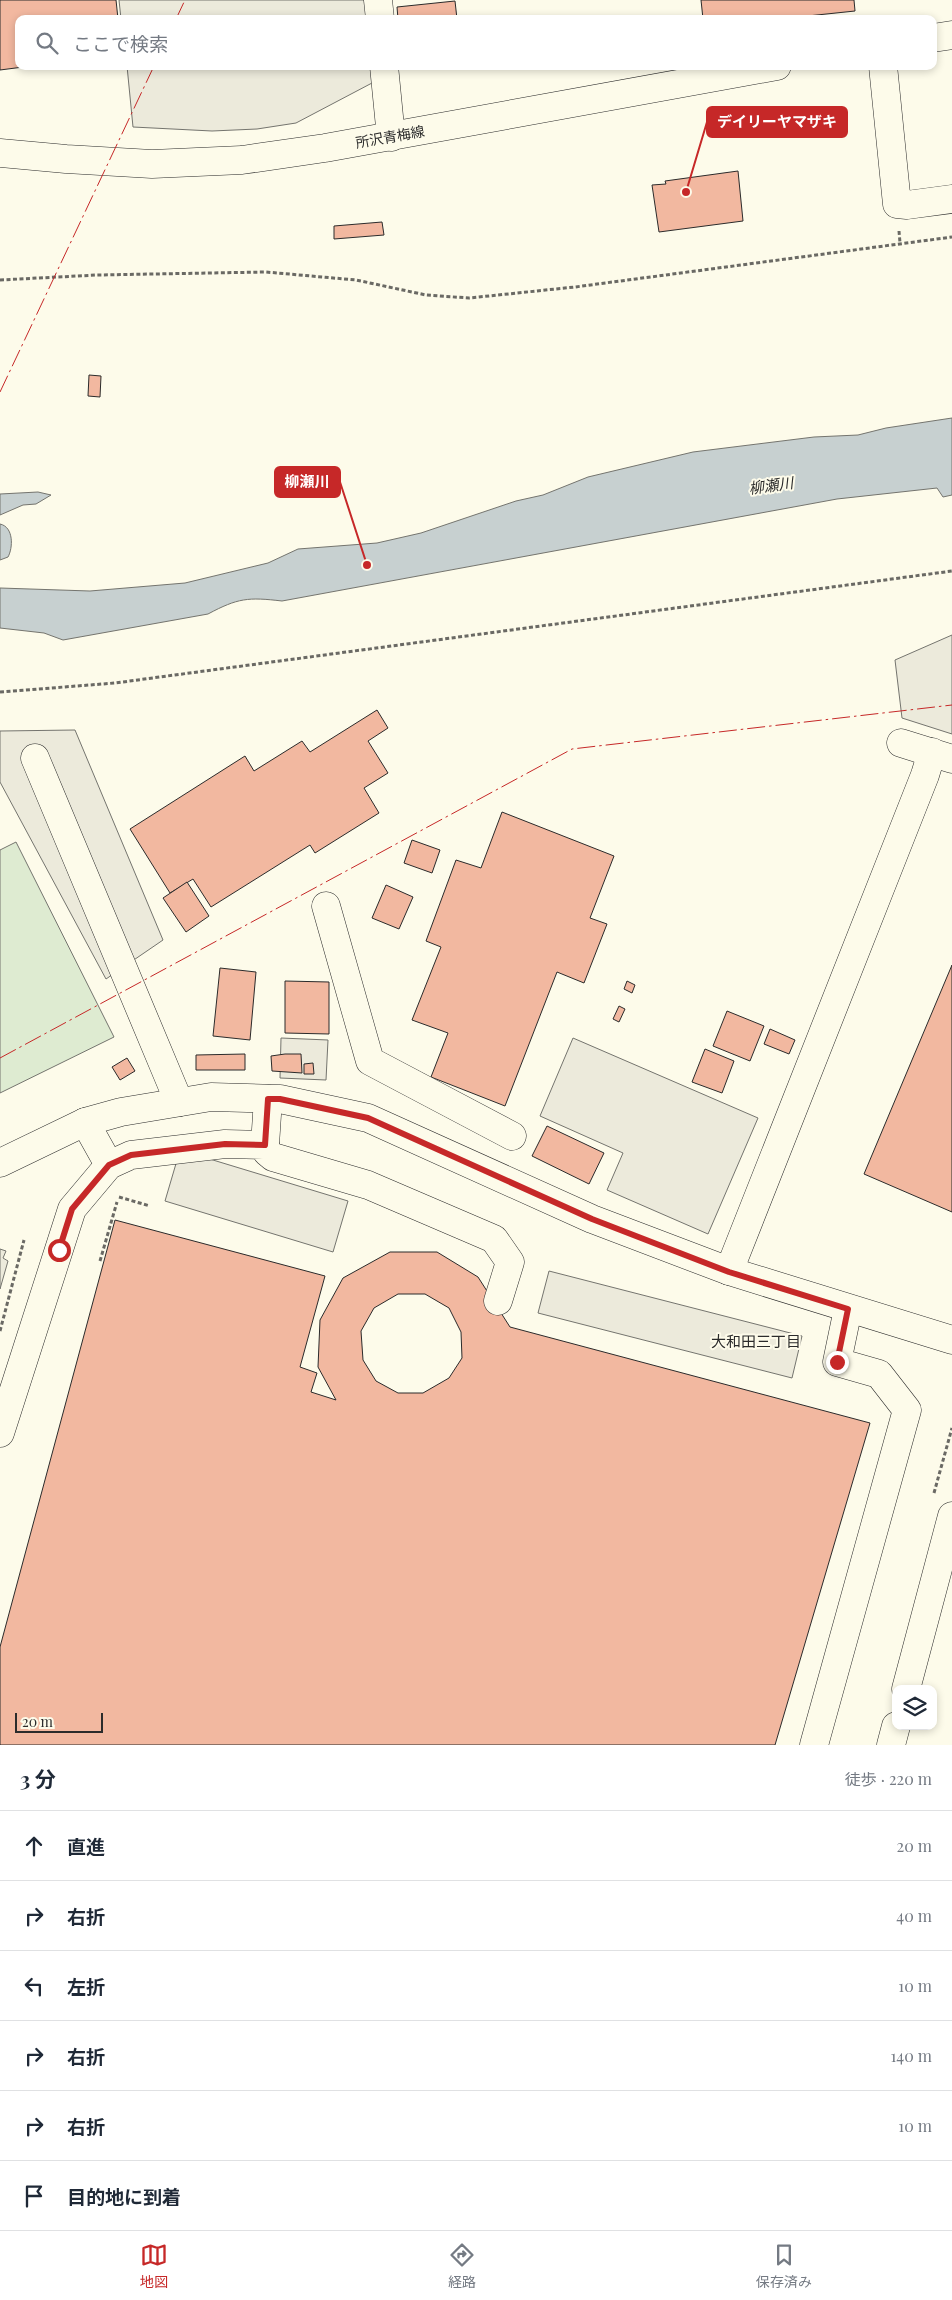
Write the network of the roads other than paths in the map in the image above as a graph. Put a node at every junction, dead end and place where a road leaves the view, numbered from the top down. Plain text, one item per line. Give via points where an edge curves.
1 (378, 0) edge
2 (380, 15) edge
3 (952, 34) edge
4 (937, 37) edge
5 (384, 70) edge
6 (755, 70) edge
7 (882, 70) edge
8 (390, 137) junction
9 (0, 153) edge
10 (952, 199) edge
11 (901, 743) dead end
12 (942, 756) edge
13 (35, 758) dead end
14 (326, 906) dead end
15 (268, 1099) junction
16 (179, 1102) junction
17 (85, 1122) junction
18 (512, 1136) dead end
19 (265, 1145) junction
20 (0, 1163) edge
21 (109, 1165) junction
22 (729, 1272) junction
23 (498, 1301) dead end
24 (848, 1309) junction
25 (952, 1340) edge
26 (0, 1434) edge
27 (952, 1516) edge
28 (907, 1685) edge
29 (895, 1730) edge
30 (814, 1745) edge
31 (891, 1745) edge

1 - 2 street
3 - 4 street
5 - 8 street
6 - 8 street, 所沢青梅線
7 - 10 street via 897,204
8 - 9 street, 所沢青梅線 via 281,156 209,163 97,162
11 - 12 street
12 - 22 street via 926,775
13 - 16 street
14 - 18 street via 370,1061
15 - 16 street via 211,1097
15 - 19 street
15 - 22 street via 368,1118 592,1219
16 - 17 street
17 - 20 street
17 - 21 street
19 - 21 street via 225,1144 131,1155
19 - 23 street via 273,1157 368,1185 494,1239 510,1262
21 - 26 street via 72,1209
22 - 24 street
24 - 25 street
24 - 30 street via 837,1362 879,1374 907,1410
27 - 28 street
29 - 31 street

